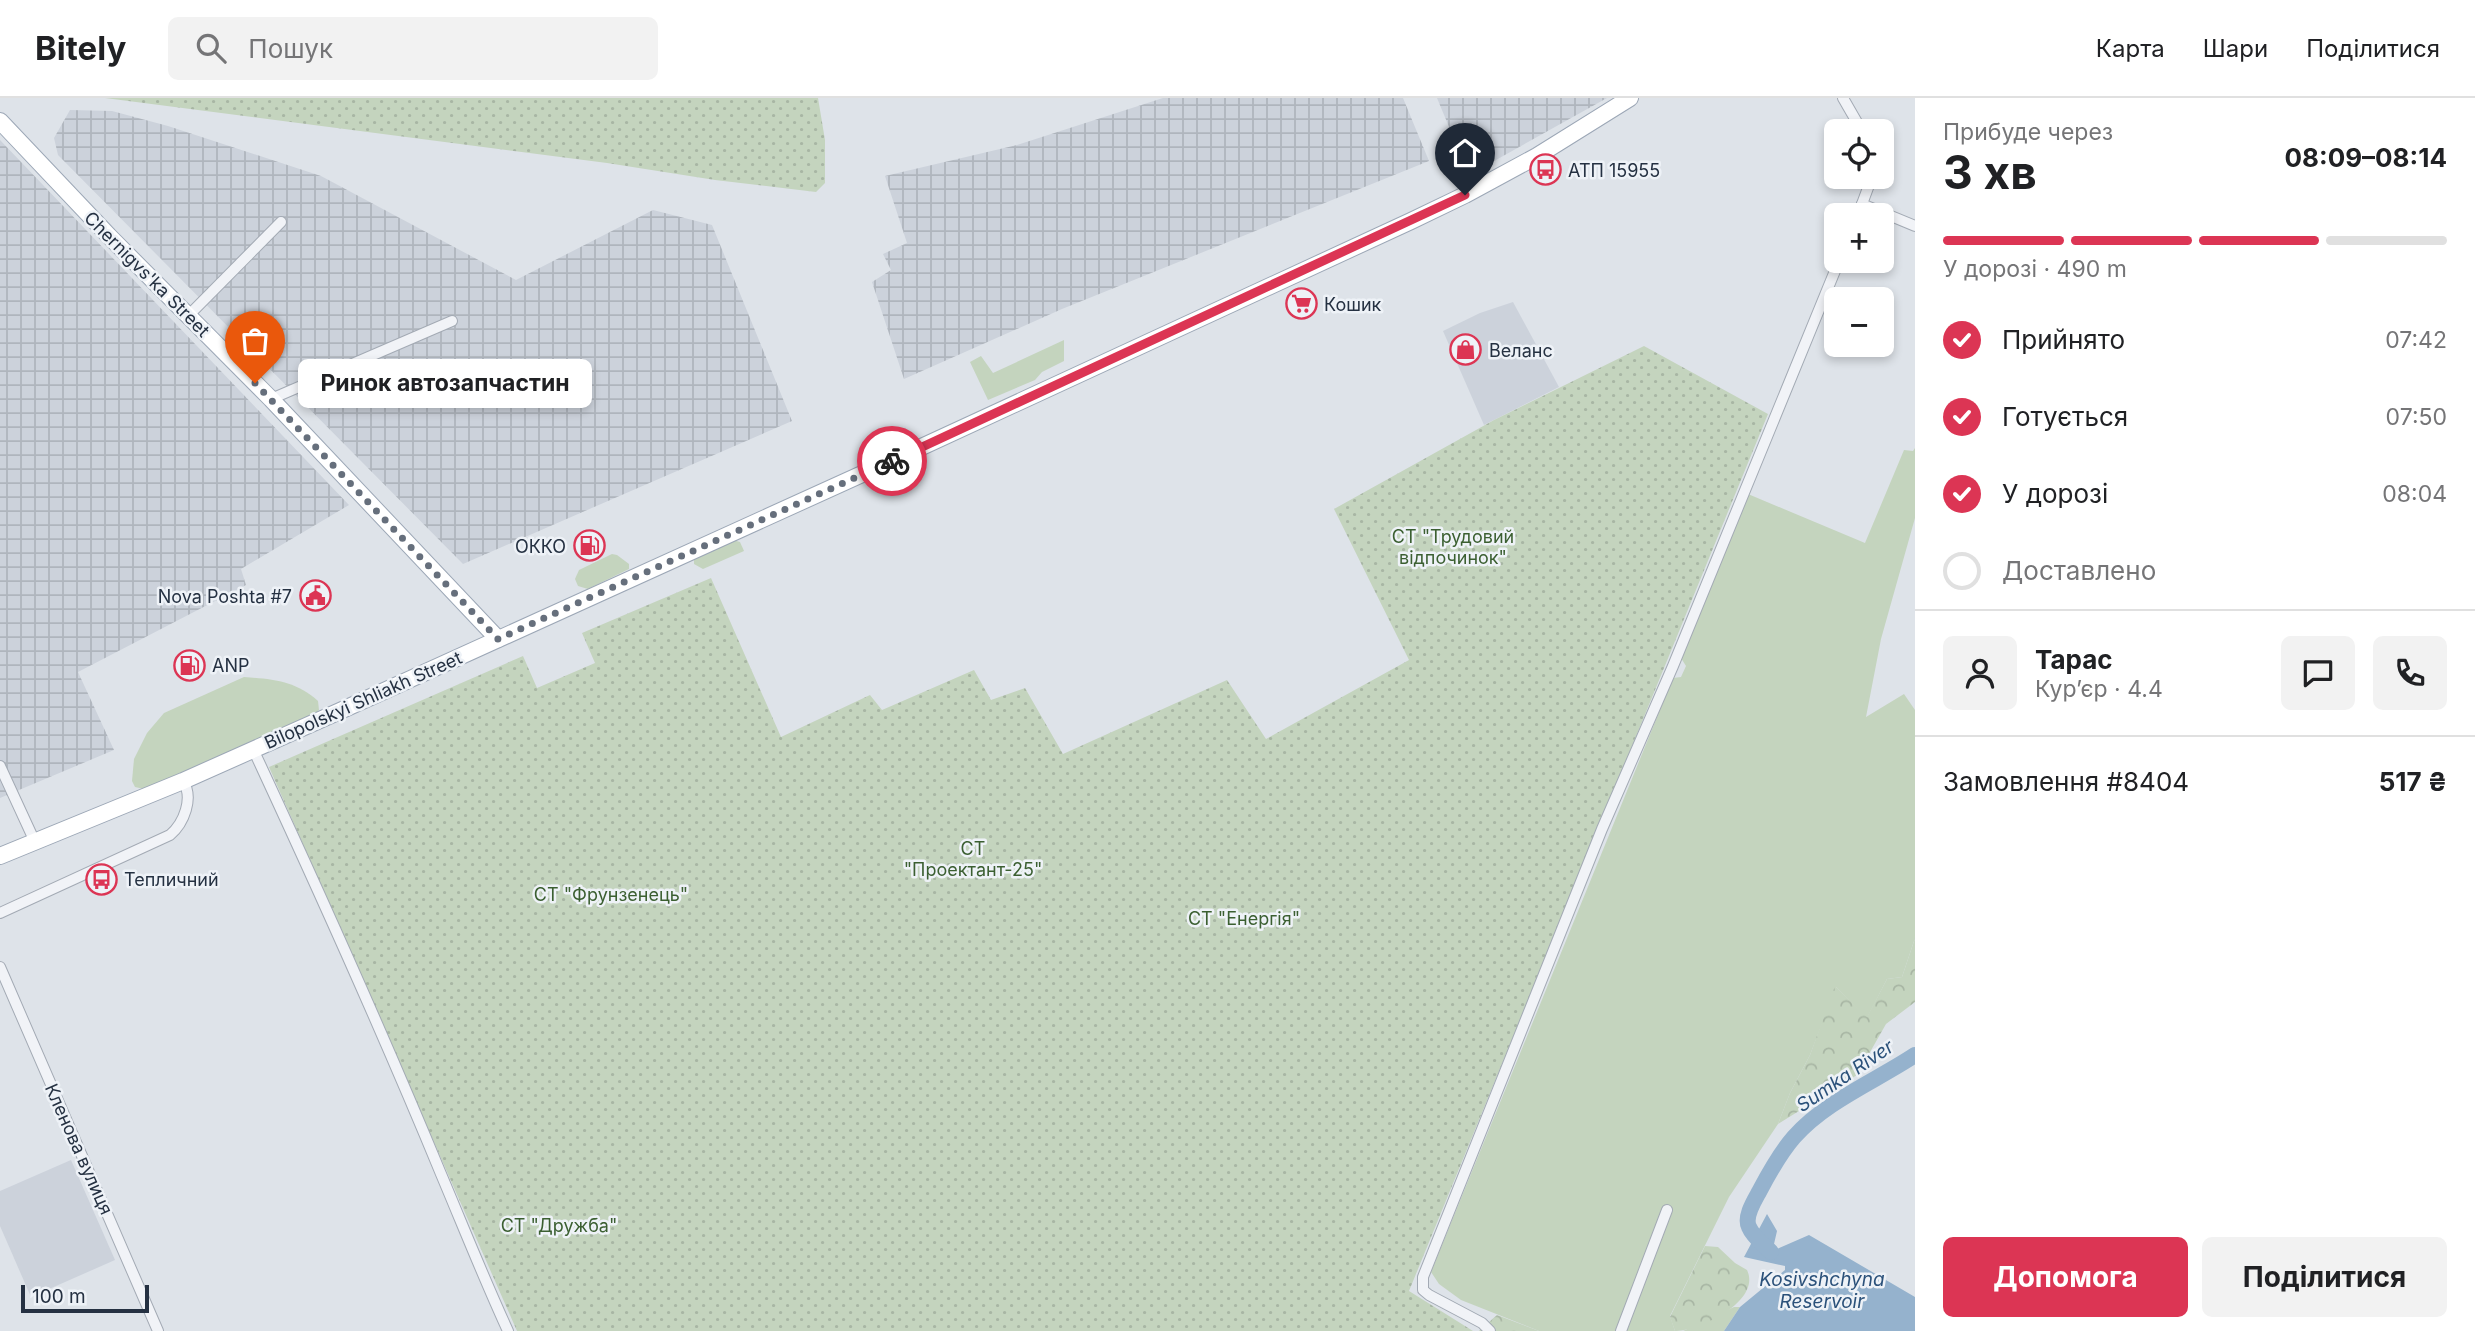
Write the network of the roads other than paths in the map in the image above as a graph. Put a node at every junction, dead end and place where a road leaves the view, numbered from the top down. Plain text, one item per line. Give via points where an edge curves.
1 (1630, 98) edge
2 (1843, 98) edge
3 (1855, 119) edge
4 (0, 121) edge
5 (1894, 217) edge
6 (281, 222) dead end
7 (1915, 226) edge
8 (1834, 273) edge
9 (188, 315) junction
10 (452, 321) dead end
11 (271, 400) junction
12 (498, 639) junction
13 (253, 749) junction
14 (0, 766) edge
15 (183, 781) junction
16 (35, 842) junction
17 (0, 856) edge
18 (0, 913) edge
19 (0, 967) edge
20 (1667, 1210) dead end
21 (158, 1331) edge
22 (508, 1331) edge
23 (1490, 1331) edge
24 (1621, 1331) edge

1 - 12 main road, Bilopolskyi Shliakh Street via 1465,195
2 - 3 street
4 - 9 main road, Chernigvs'ka Street
5 - 7 street
6 - 9 street
8 - 23 street via 1602,829 1423,1277 1423,1290 1429,1295 1482,1322
9 - 11 main road, Chernigvs'ka Street
10 - 11 street
11 - 12 main road, Chernigvs'ka Street
12 - 13 main road, Bilopolskyi Shliakh Street
13 - 15 main road, Bilopolskyi Shliakh Street
13 - 22 street
14 - 16 street
15 - 16 main road, Bilopolskyi Shliakh Street
15 - 18 street via 188,800 179,828 170,835
16 - 17 main road, Bilopolskyi Shliakh Street
19 - 21 street, Кленова вулиця
20 - 24 street

